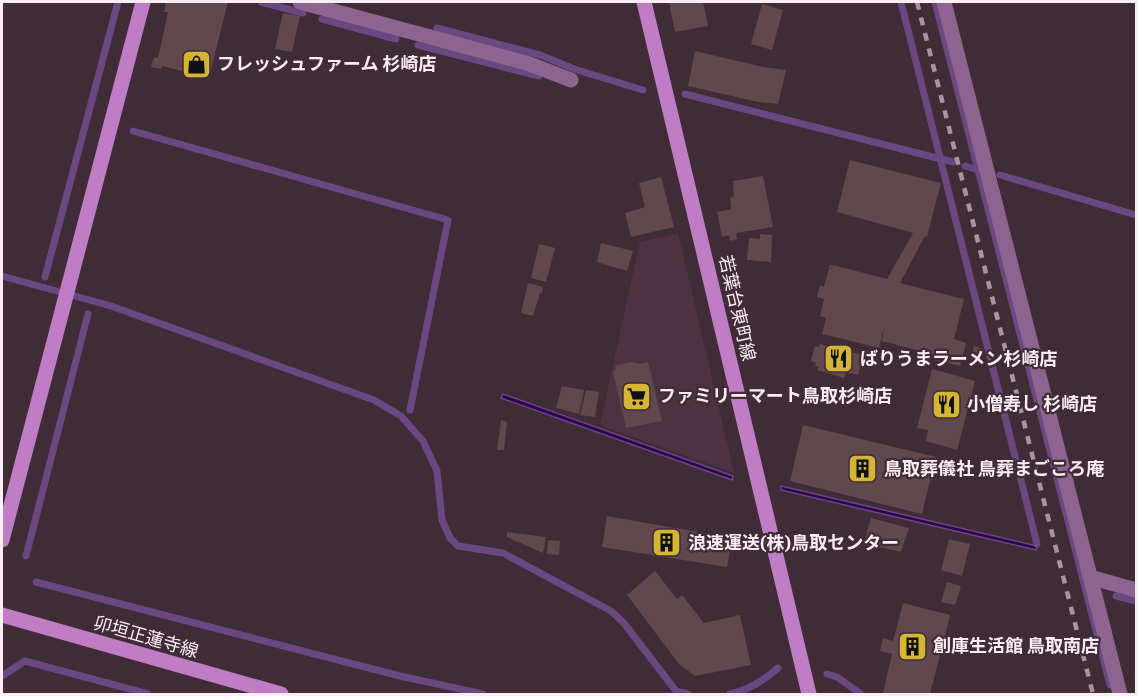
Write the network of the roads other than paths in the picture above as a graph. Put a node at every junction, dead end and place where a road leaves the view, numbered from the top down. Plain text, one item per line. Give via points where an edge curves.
1 (143, 2) edge
2 (300, 2) edge
3 (645, 2) edge
4 (945, 2) edge
5 (571, 80) dead end
6 (2, 540) edge
7 (1090, 577) junction
8 (1137, 590) edge
9 (2, 615) edge
10 (226, 687) edge
11 (281, 694) edge
12 (809, 694) edge
13 (1120, 694) edge

1 - 6 main road
2 - 5 street via 527,63
3 - 12 main road, 若葉台東町線
4 - 7 street
7 - 8 street
7 - 13 street
9 - 10 main road, 卯垣正蓮寺線
10 - 11 main road, 卯垣正蓮寺線

